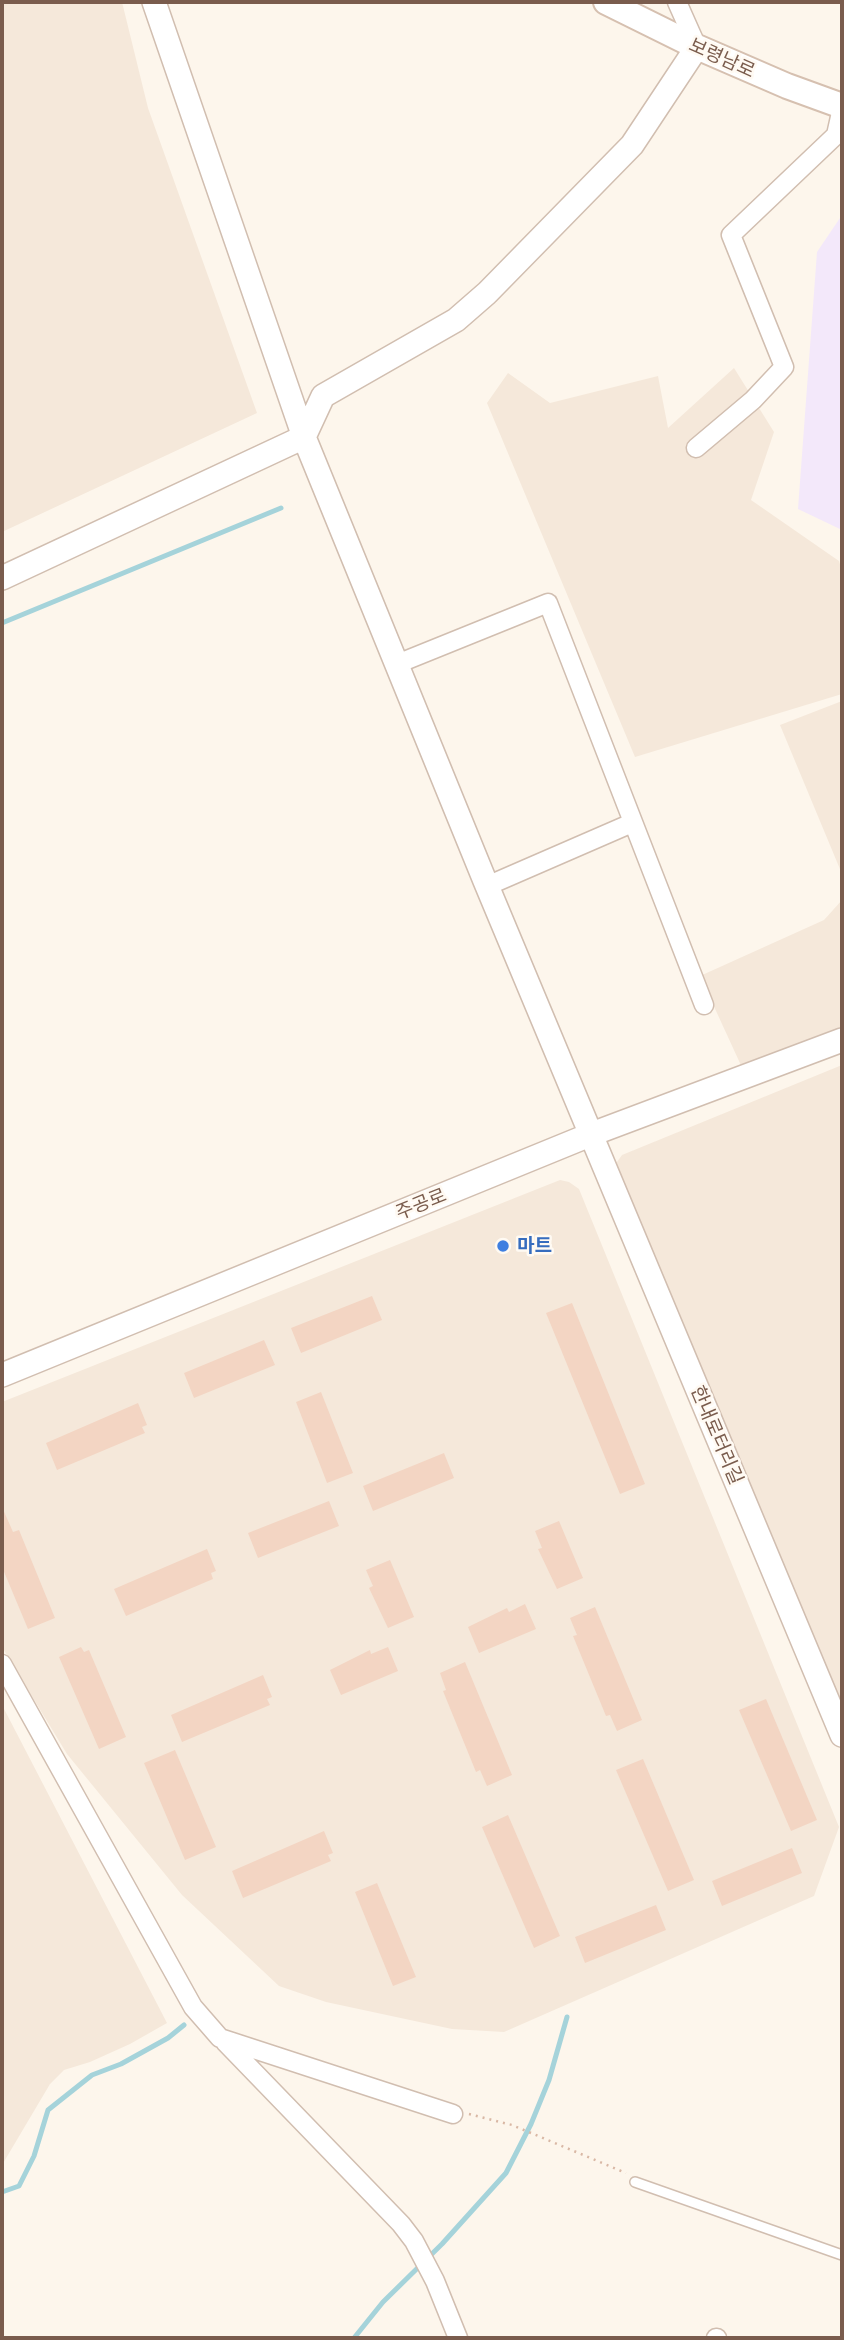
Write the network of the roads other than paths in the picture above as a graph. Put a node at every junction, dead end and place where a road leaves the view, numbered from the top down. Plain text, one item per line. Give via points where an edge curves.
1 (154, 2) edge
2 (606, 2) edge
3 (677, 2) edge
4 (697, 47) junction
5 (842, 107) edge
6 (304, 437) junction
7 (696, 448) dead end
8 (2, 578) edge
9 (397, 664) junction
10 (632, 823) junction
11 (487, 886) junction
12 (704, 1005) dead end
13 (842, 1040) edge
14 (592, 1134) junction
15 (2, 1375) edge
16 (2, 1664) edge
17 (842, 1735) edge
18 (220, 2038) junction
19 (453, 2114) road end
20 (635, 2182) road end
21 (842, 2255) edge
22 (458, 2338) edge

1 - 6 street, 한내로터리길
2 - 4 main road, 보령남로
3 - 4 street
4 - 5 main road, 보령남로
4 - 6 street via 632,145 487,293 456,320 323,396
5 - 7 street via 836,135 731,235 785,367
6 - 8 street
6 - 9 street, 한내로터리길
9 - 10 street via 548,603
9 - 11 street, 한내로터리길
10 - 11 street
10 - 12 street
11 - 14 street, 한내로터리길
13 - 14 street, 주공로
14 - 15 street, 주공로
14 - 17 street, 한내로터리길
16 - 18 street via 193,2007
18 - 19 street
18 - 22 street via 414,2241
20 - 21 lane

